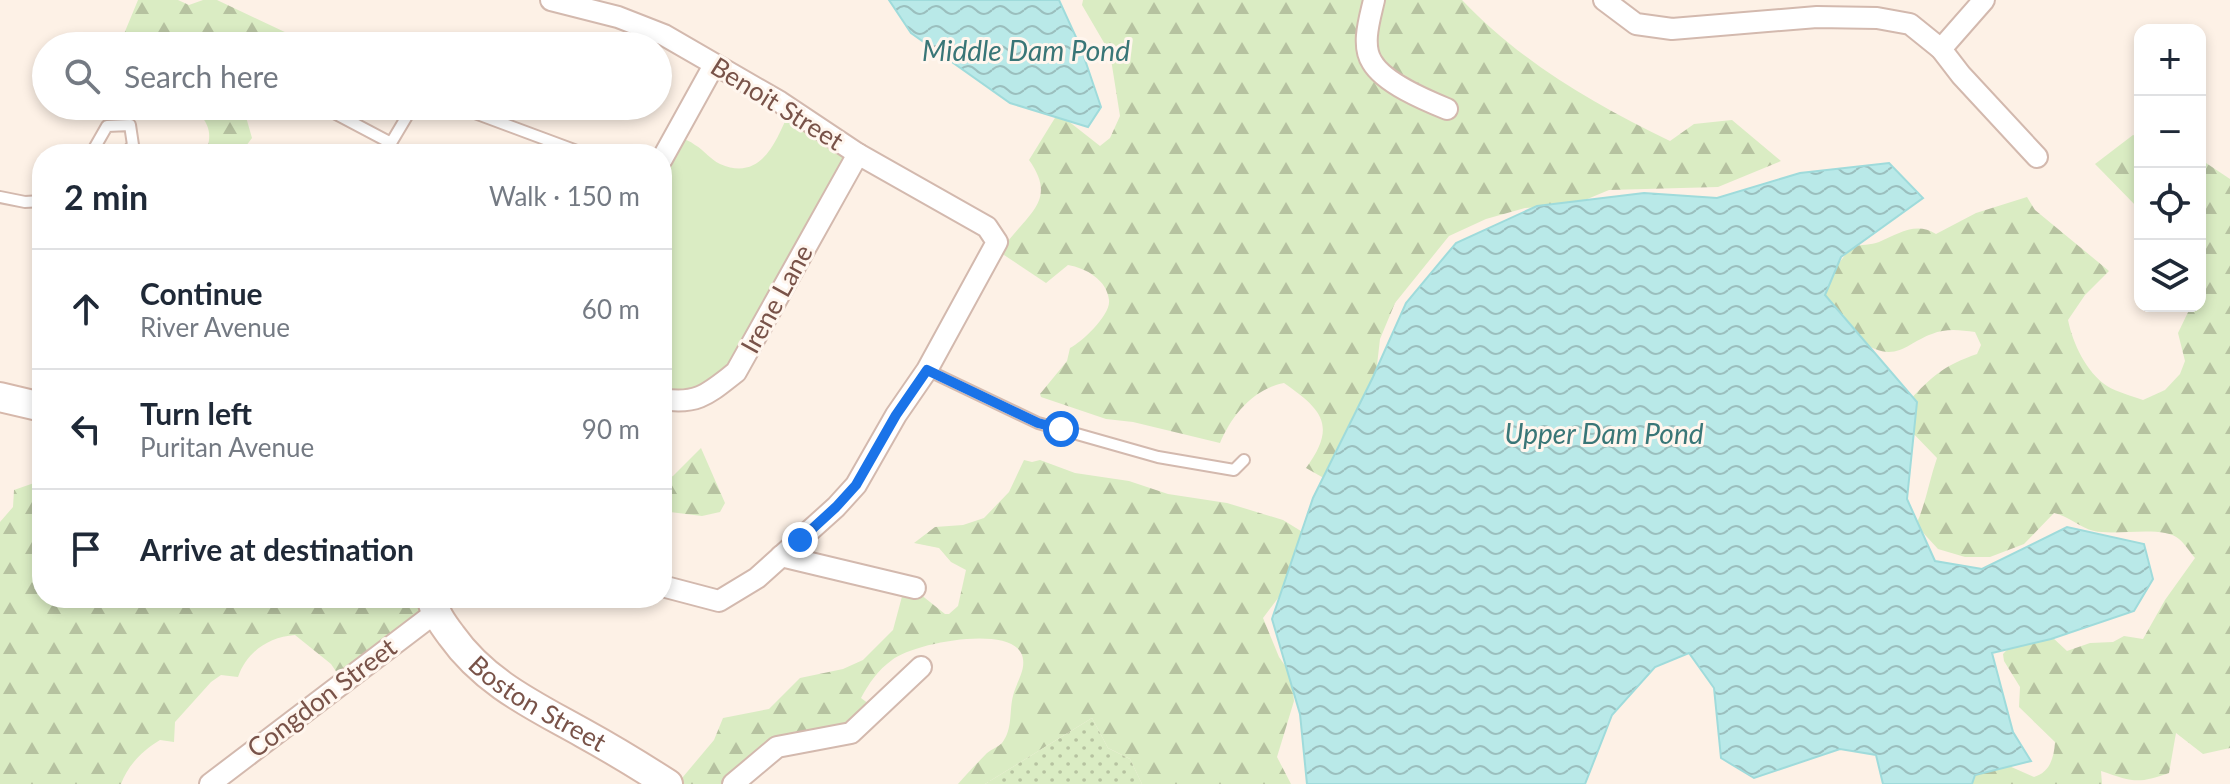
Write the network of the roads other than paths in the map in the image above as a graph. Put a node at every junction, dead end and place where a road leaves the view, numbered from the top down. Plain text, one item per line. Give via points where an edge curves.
1 (551, 0) edge
2 (1374, 0) edge
3 (1604, 0) edge
4 (1984, 0) edge
5 (656, 32) edge
6 (672, 40) edge
7 (1941, 49) junction
8 (714, 65) junction
9 (1447, 109) dead end
10 (347, 120) edge
11 (405, 120) edge
12 (494, 120) edge
13 (97, 144) edge
14 (133, 144) edge
15 (558, 144) edge
16 (670, 144) edge
17 (858, 154) junction
18 (2037, 157) dead end
19 (0, 197) edge
20 (32, 202) edge
21 (927, 370) junction
22 (0, 397) edge
23 (672, 400) edge
24 (32, 405) edge
25 (1244, 460) dead end
26 (781, 556) junction
27 (915, 588) dead end
28 (672, 589) edge
29 (429, 608) edge
30 (435, 608) edge
31 (921, 667) dead end
32 (210, 784) edge
33 (668, 784) edge
34 (733, 784) edge

1 - 5 street, Benoit Street
2 - 9 street via 1367,33 1371,61 1405,89
3 - 7 street via 1636,24 1672,29 1817,17 1877,18 1910,24
4 - 7 street
6 - 8 street, Benoit Street
7 - 18 street
8 - 16 street
8 - 17 street, Benoit Street
10 - 11 lane via 391,143
12 - 15 lane
13 - 14 lane via 107,126 130,125
17 - 21 street, Benoit Street via 987,227 997,242
17 - 23 street, Irene Lane via 736,372 708,394
19 - 20 lane
21 - 25 lane via 1038,423 1158,457 1219,468 1234,470
21 - 26 street via 856,485
22 - 24 street
26 - 27 street
26 - 28 street via 719,601
29 - 32 street, Congdon Street
30 - 33 street, Boston Street via 462,651 486,675
31 - 34 street via 851,733 777,747

